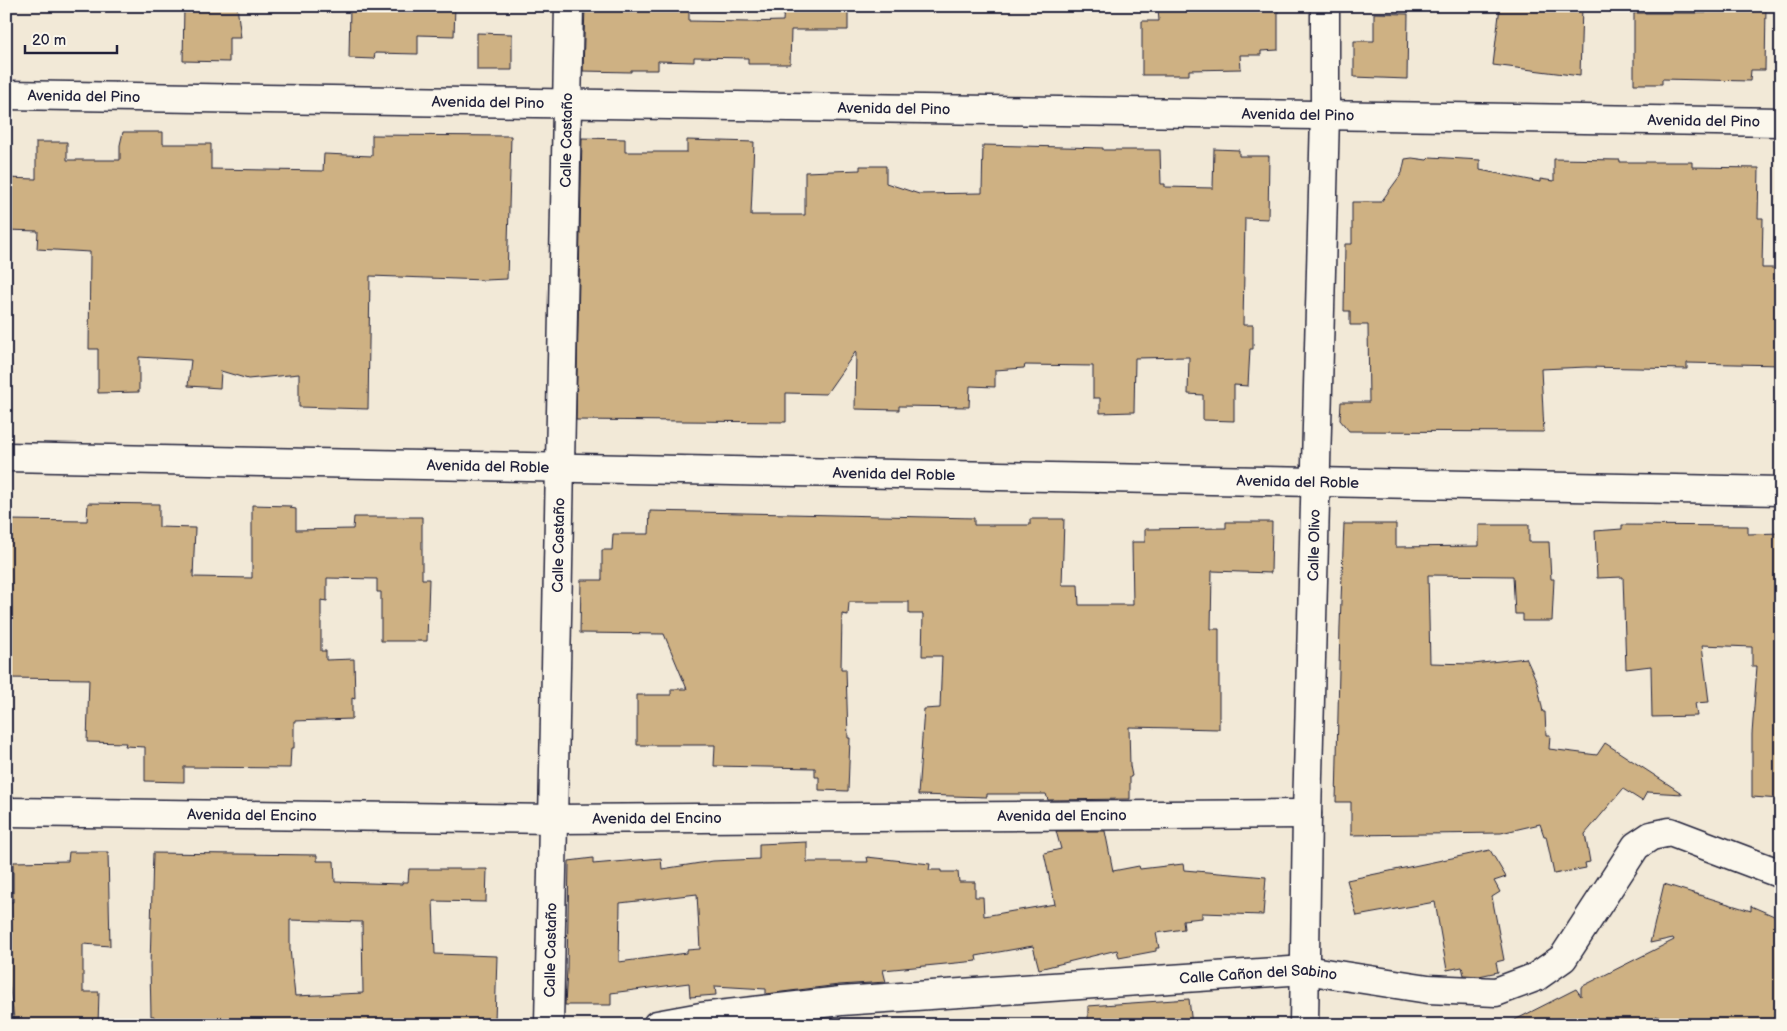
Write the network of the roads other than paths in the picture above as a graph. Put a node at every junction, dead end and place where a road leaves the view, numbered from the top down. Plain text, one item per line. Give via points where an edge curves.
1 (569, 6) edge
2 (1325, 6) edge
3 (6, 95) edge
4 (567, 103) junction
5 (1325, 115) junction
6 (1781, 122) edge
7 (6, 456) edge
8 (560, 467) junction
9 (1315, 482) junction
10 (1781, 491) edge
11 (6, 812) edge
12 (1307, 814) junction
13 (553, 819) junction
14 (1781, 874) edge
15 (1305, 970) junction
16 (549, 1025) edge
17 (657, 1025) edge
18 (1304, 1025) edge

1 - 4 street, Calle Castaño
2 - 5 street, Calle Olivo
3 - 4 street, Avenida del Pino
4 - 5 street, Avenida del Pino
4 - 8 street, Calle Castaño
5 - 6 street, Avenida del Pino
5 - 9 street, Calle Olivo
7 - 8 street, Avenida del Roble
8 - 9 street, Avenida del Roble
8 - 13 street, Calle Castaño
9 - 10 street, Avenida del Roble
9 - 12 street, Calle Olivo
11 - 13 street, Avenida del Encino
12 - 13 street, Avenida del Encino
12 - 15 street, Calle Olivo
13 - 16 street, Calle Castaño
14 - 15 street, Calle Cañon del Sabino via 1670,832 1651,836 1636,846 1563,958 1536,977 1496,992 1428,989
15 - 17 street, Calle Cañon del Sabino via 841,1001
15 - 18 street, Calle Olivo

